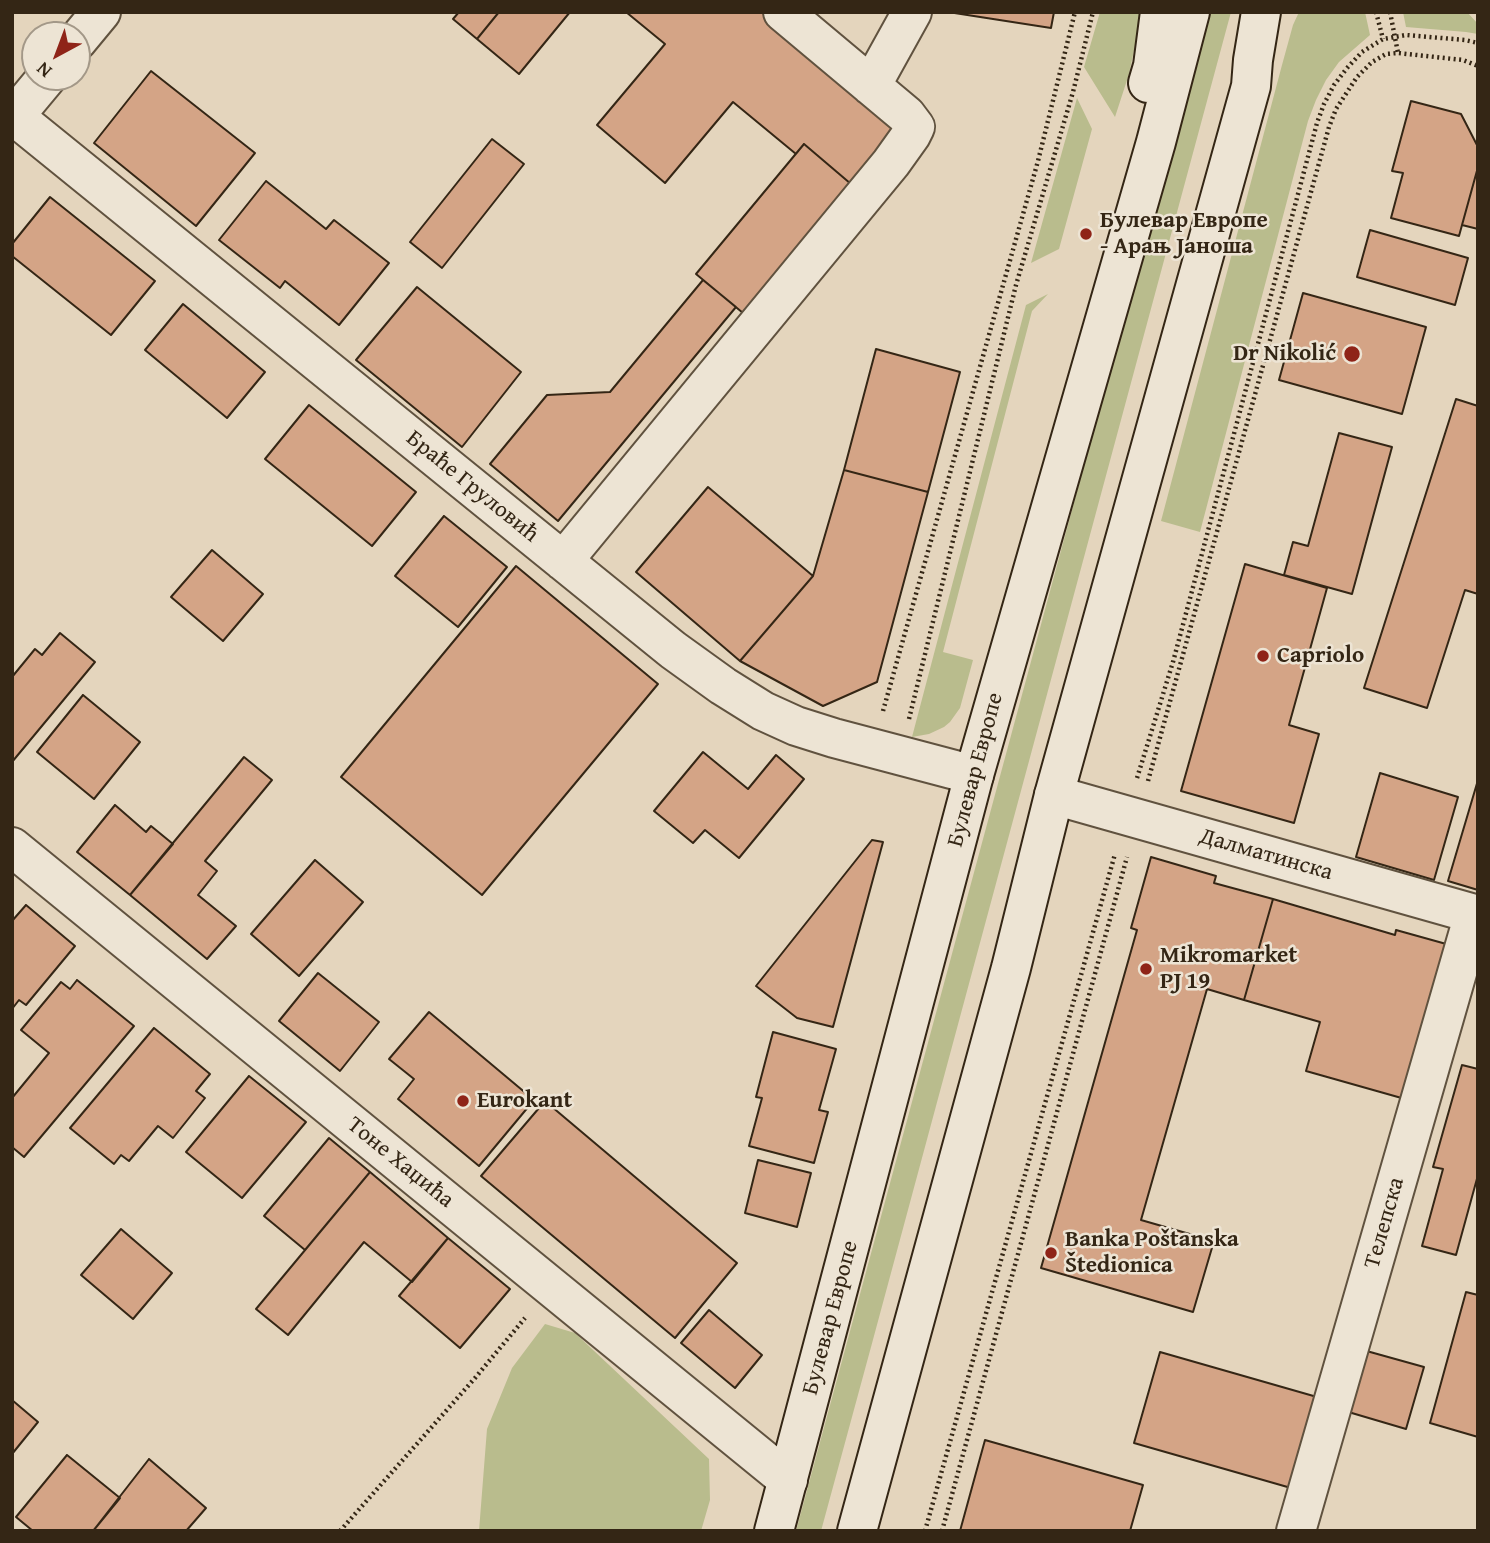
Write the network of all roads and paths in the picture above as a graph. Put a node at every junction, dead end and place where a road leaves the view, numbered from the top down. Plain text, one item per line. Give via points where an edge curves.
1 (783, 12) edge
2 (912, 12) edge
3 (1075, 12) edge
4 (1093, 12) edge
5 (1160, 12) edge
6 (1190, 12) edge
7 (1261, 12) edge
8 (1283, 12) edge
9 (1376, 12) edge
10 (1390, 12) edge
11 (1396, 36) junction
12 (1383, 39) junction
13 (1478, 43) edge
14 (1478, 66) edge
15 (871, 86) junction
16 (1251, 86) junction
17 (35, 91) edge
18 (13, 118) edge
19 (1112, 292) junction
20 (563, 561) junction
21 (886, 752) junction
22 (974, 775) junction
23 (1054, 795) junction
24 (1126, 816) junction
25 (12, 847) edge
26 (1476, 915) edge
27 (551, 1287) junction
28 (788, 1480) junction
29 (340, 1531) edge
30 (774, 1531) edge
31 (857, 1531) edge
32 (925, 1531) edge
33 (1296, 1531) edge

1 - 15 street
2 - 15 street
3 - 21 path
4 - 21 path via 1016,285 929,643
5 - 19 street via 1153,66 1111,215 1104,256
6 - 19 street, Булевар Европе
7 - 16 street
8 - 16 street
9 - 12 path
10 - 11 path
11 - 12 path
11 - 13 path
11 - 14 path via 1398,53 1463,60
12 - 24 path via 1347,68 1329,94 1317,124 1173,662
15 - 20 street via 912,122 911,135
16 - 23 street
17 - 18 street
18 - 20 street, Браће Груловић
19 - 22 street, Булевар Европе
20 - 21 street, Браће Груловић via 673,650 763,711 796,726
21 - 22 street, Браће Груловић
22 - 28 street, Булевар Европе
23 - 24 street, Далматинска
23 - 31 street
24 - 26 street, Далматинска
24 - 32 path
25 - 27 street, Тоне Хаџића
26 - 33 street, Телепска
27 - 28 street, Тоне Хаџића
27 - 29 path
28 - 30 street, Булевар Европе

